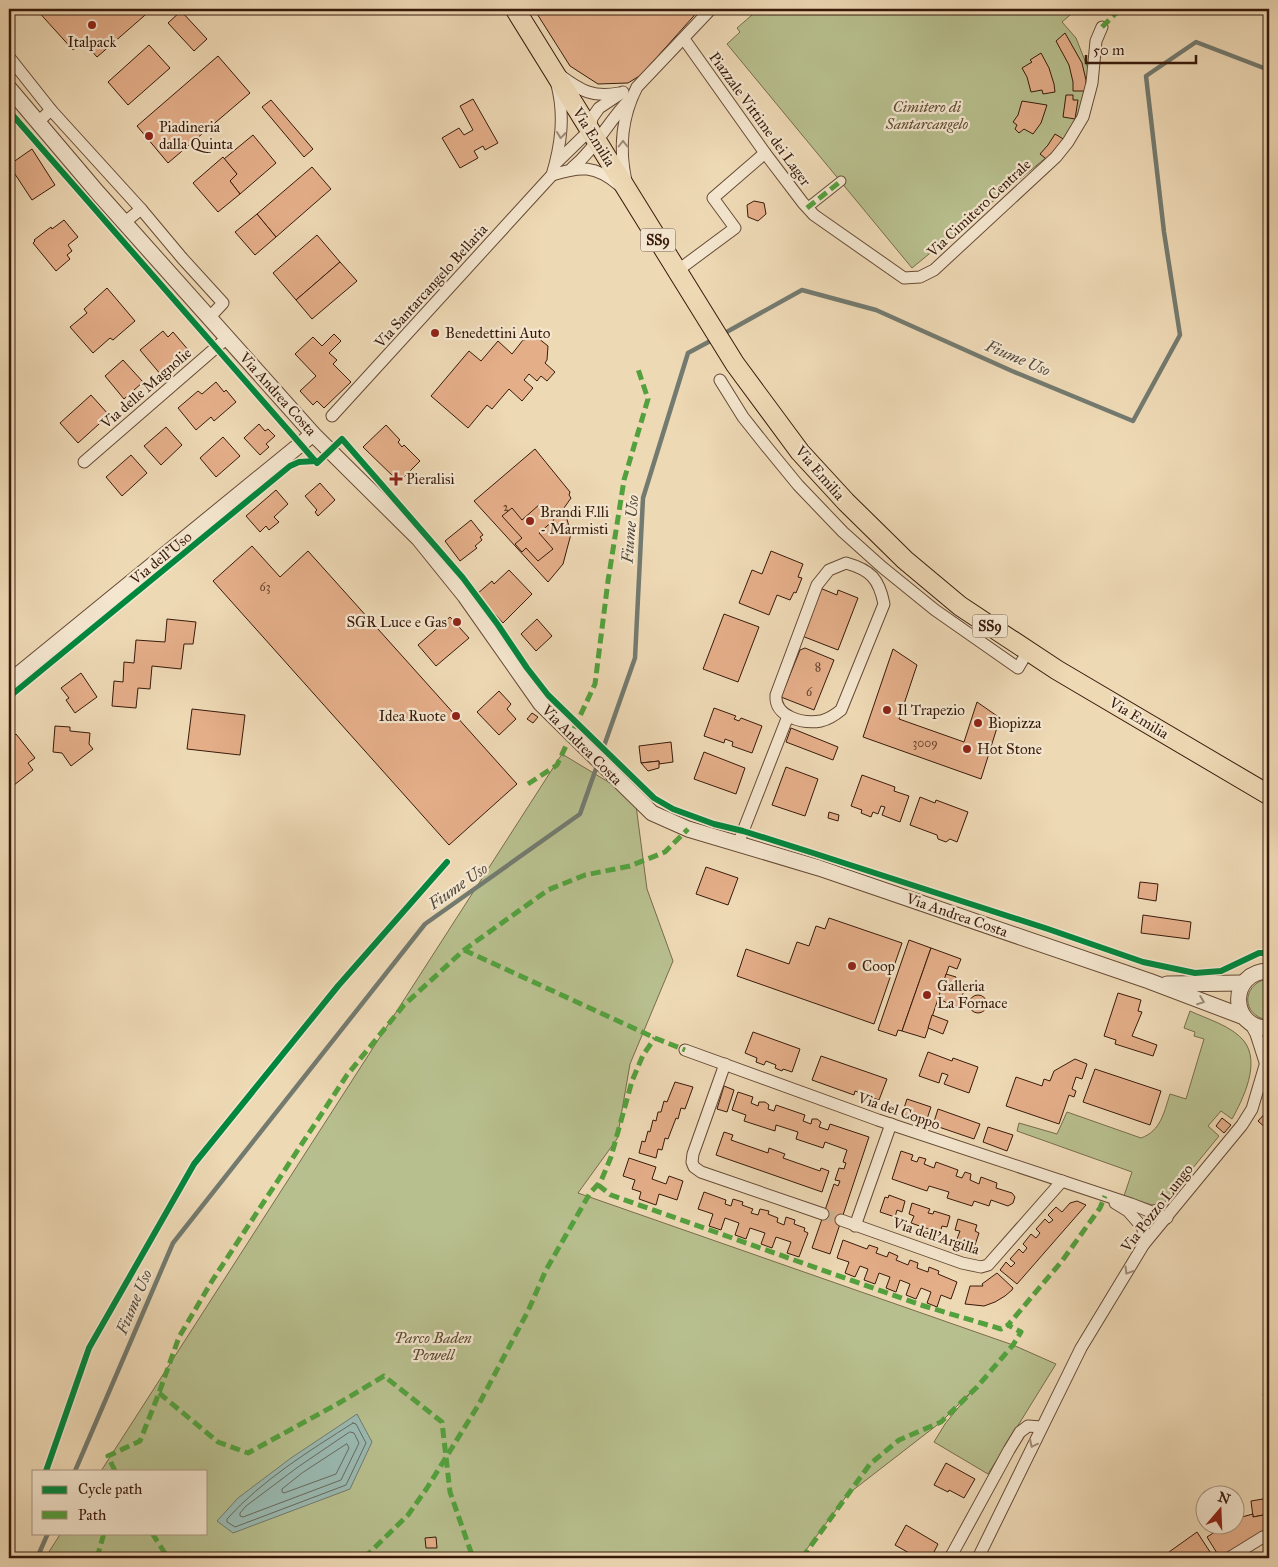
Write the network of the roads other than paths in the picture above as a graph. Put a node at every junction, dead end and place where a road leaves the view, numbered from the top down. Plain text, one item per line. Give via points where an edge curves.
1 (514, 9) edge
2 (711, 9) edge
3 (1102, 27) dead end
4 (684, 39) junction
5 (9, 57) edge
6 (553, 71) junction
7 (9, 88) edge
8 (631, 92) junction
9 (51, 110) junction
10 (38, 122) junction
11 (593, 135) junction
12 (765, 153) junction
13 (572, 168) junction
14 (553, 170) junction
15 (841, 181) dead end
16 (628, 193) junction
17 (805, 205) junction
18 (140, 209) junction
19 (124, 223) junction
20 (677, 271) junction
21 (210, 318) junction
22 (227, 338) junction
23 (720, 380) dead end
24 (332, 416) dead end
25 (313, 434) junction
26 (84, 462) dead end
27 (1028, 651) junction
28 (9, 682) edge
29 (788, 716) junction
30 (1269, 795) edge
31 (738, 844) junction
32 (1269, 971) edge
33 (1243, 983) junction
34 (1158, 984) junction
35 (1247, 1020) junction
36 (1269, 1028) edge
37 (685, 1050) dead end
38 (1267, 1057) edge
39 (725, 1064) junction
40 (891, 1124) junction
41 (1062, 1181) junction
42 (1105, 1196) junction
43 (823, 1214) tunnel mouth
44 (1167, 1218) junction
45 (841, 1220) tunnel mouth
46 (855, 1226) junction
47 (1144, 1244) junction
48 (1041, 1427) junction
49 (1269, 1536) edge
50 (950, 1558) edge
51 (978, 1558) edge
52 (1229, 1558) edge

1 - 6 main road, Via Emilia / SS9
2 - 4 street, Via Santarcangelo Bellaria
3 - 17 street, Via Cimitero Centrale via 1096,41 1092,83 1083,117 1068,142 1056,157 934,270 920,277 904,278 814,215
4 - 8 street, Via Santarcangelo Bellaria
4 - 12 street, Piazzale Vittime dei Lager
5 - 9 street
6 - 8 street via 577,88 595,95
6 - 11 main road, Via Emilia / SS9
6 -> 14 street, Via Santarcangelo Bellaria via 562,130
7 - 10 street, Via Andrea Costa
8 - 11 street, Via Santarcangelo Bellaria via 615,115
8 - 11 street, Via Santarcangelo Bellaria via 599,108 592,118
16 -> 8 street, Via Santarcangelo Bellaria via 623,135
9 - 10 street
9 - 18 street
10 - 19 street, Via Andrea Costa
11 - 13 street, Via Santarcangelo Bellaria via 584,158
11 - 14 street, Via Santarcangelo Bellaria
11 - 16 main road, Via Emilia / SS9
12 - 17 street, Piazzale Vittime dei Lager
12 - 20 street via 713,198 735,228
13 - 14 street, Via Santarcangelo Bellaria
13 - 16 street, Via Santarcangelo Bellaria via 599,172
14 - 24 street, Via Santarcangelo Bellaria
15 - 17 street
16 - 20 main road, Via Emilia / SS9
18 - 19 street
18 - 21 street via 223,303
19 - 21 street, Via Andrea Costa
20 - 27 main road, Via Emilia / SS9 via 759,397 800,452 846,502 905,560 960,606
21 - 22 street, Via Andrea Costa
22 - 25 street, Via Andrea Costa
22 - 26 street, Via delle Magnolie
23 - 27 street via 743,417 798,485 882,567 935,610 1018,668
25 - 28 street, Via dell'Uso
25 - 31 street, Via Andrea Costa via 419,539 465,596 541,704 644,807 688,829
27 - 30 main road, Via Emilia / SS9
29 - 29 street via 820,721 842,710 884,604 880,588 866,570 846,563 836,566 817,585 776,695 776,704
29 - 31 street
31 - 34 street, Via Andrea Costa via 819,868
32 - 33 street via 1258,972
33 - 34 street, Via Andrea Costa
33 - 35 street via 1238,1000
34 -> 35 street, Via Andrea Costa
35 - 36 street, Via Andrea Costa via 1257,1027
35 - 38 street, Via Pozzo Lungo
37 - 39 street, Via del Coppo
38 - 44 street, Via Pozzo Lungo via 1252,1109
39 - 40 street, Via del Coppo
39 - 43 street via 693,1154 694,1168
40 - 41 street, Via del Coppo
40 - 46 street
41 - 42 street, Via del Coppo
41 - 46 street, Via dell'Argilla via 988,1265 981,1267
42 - 44 street, Via del Coppo
42 - 47 street, Via del Coppo via 1128,1211 1143,1228
44 - 47 street, Via Pozzo Lungo
45 - 46 street, Via dell'Argilla
47 -> 48 street, Via Pozzo Lungo via 1081,1348
48 - 50 street via 1028,1426 1020,1432
48 -> 51 street, Via Pozzo Lungo
49 - 52 street

